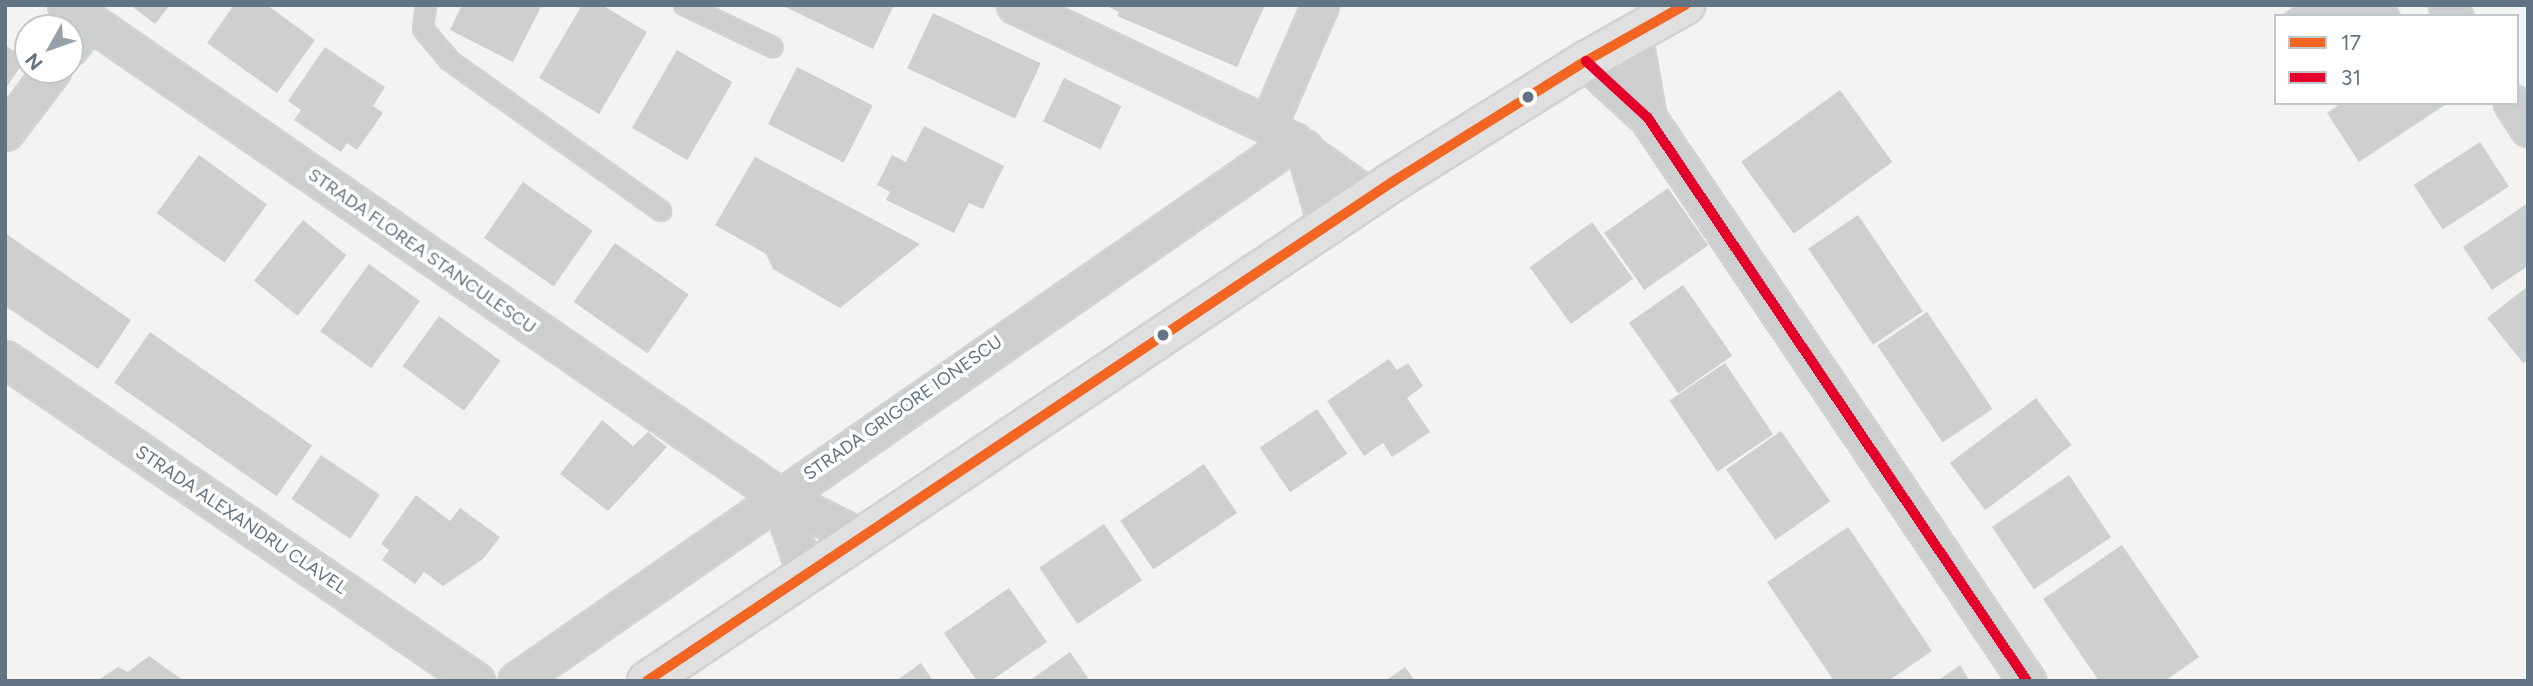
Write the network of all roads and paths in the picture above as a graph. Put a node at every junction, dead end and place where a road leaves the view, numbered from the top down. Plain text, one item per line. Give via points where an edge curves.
1 (426, 5) edge
2 (684, 5) edge
3 (1015, 5) edge
4 (1320, 5) edge
5 (1685, 5) edge
6 (84, 31) edge
7 (1633, 33) junction
8 (772, 47) dead end
9 (1586, 61) junction
10 (41, 84) edge
11 (2513, 105) edge
12 (1648, 118) junction
13 (2528, 128) edge
14 (5, 132) edge
15 (1289, 138) junction
16 (1369, 197) junction
17 (661, 211) dead end
18 (1327, 226) junction
19 (5, 359) edge
20 (779, 496) junction
21 (861, 538) junction
22 (806, 575) junction
23 (476, 681) edge
24 (516, 681) edge
25 (647, 681) edge
26 (2027, 681) edge

1 - 17 lane via 423,29 450,61
2 - 8 lane
3 - 15 street
4 - 15 street
5 - 7 main road
6 - 20 street, STRADA FLOREA STANCULESCU
7 - 9 main road
7 - 12 street
9 - 12 street
9 - 16 main road
10 - 14 street
11 - 13 street
12 - 26 street
15 - 16 street
15 - 18 street
15 - 20 street, STRADA GRIGORE IONESCU
16 - 18 main road
18 - 21 main road
19 - 23 street, STRADA ALEXANDRU CLAVEL
20 - 21 street, STRADA FLOREA STANCULESCU
20 - 22 street
20 - 24 street, STRADA GRIGORE IONESCU
21 - 22 main road
22 - 25 main road

